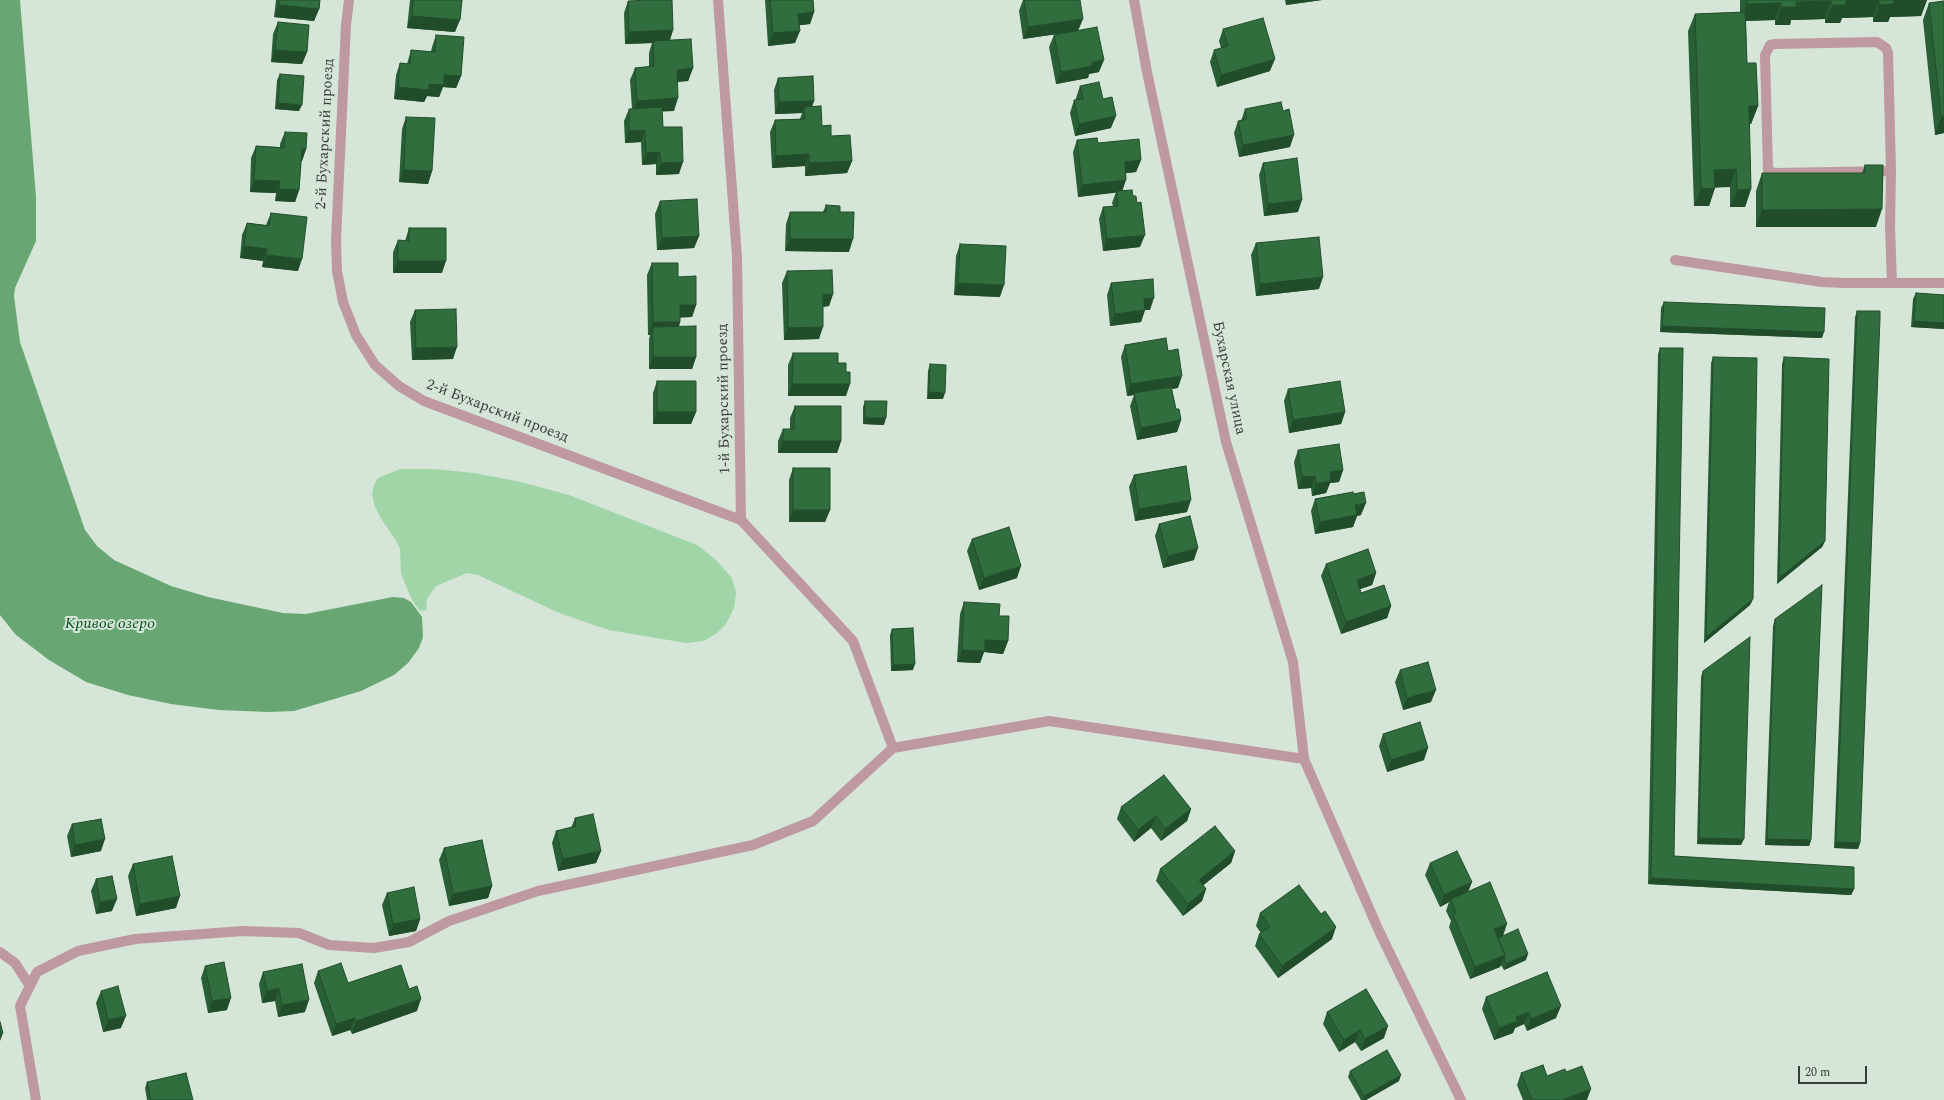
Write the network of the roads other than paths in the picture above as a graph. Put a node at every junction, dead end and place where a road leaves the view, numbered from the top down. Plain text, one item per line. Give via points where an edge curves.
1 (349, 0) edge
2 (718, 0) edge
3 (1134, 0) edge
4 (1890, 171) junction
5 (1675, 260) dead end
6 (1892, 283) junction
7 (1944, 283) edge
8 (741, 520) junction
9 (893, 748) junction
10 (1304, 759) junction
11 (0, 952) edge
12 (30, 986) junction
13 (36, 1100) edge
14 (1461, 1100) edge

1 - 8 street, 2-й Бухарский проезд via 336,232 337,271 344,302 356,335 375,365 399,386 424,401
2 - 8 street, 1-й Бухарский проезд via 737,257
3 - 10 street, Бухарская улица via 1226,442 1293,662
4 - 4 street via 1888,53 1883,44 1870,42 1770,45 1765,55 1768,170 1774,173
4 - 6 street
5 - 6 street via 1822,282
6 - 7 street
8 - 9 street via 853,641
9 - 10 street via 1049,721
9 - 12 street via 813,821 753,845 538,891 449,921 409,942 374,948 329,945 299,933 244,930 136,939 78,951 37,972
10 - 14 street, Бухарская улица via 1379,931
11 - 12 street via 15,963
12 - 13 street via 20,1006

